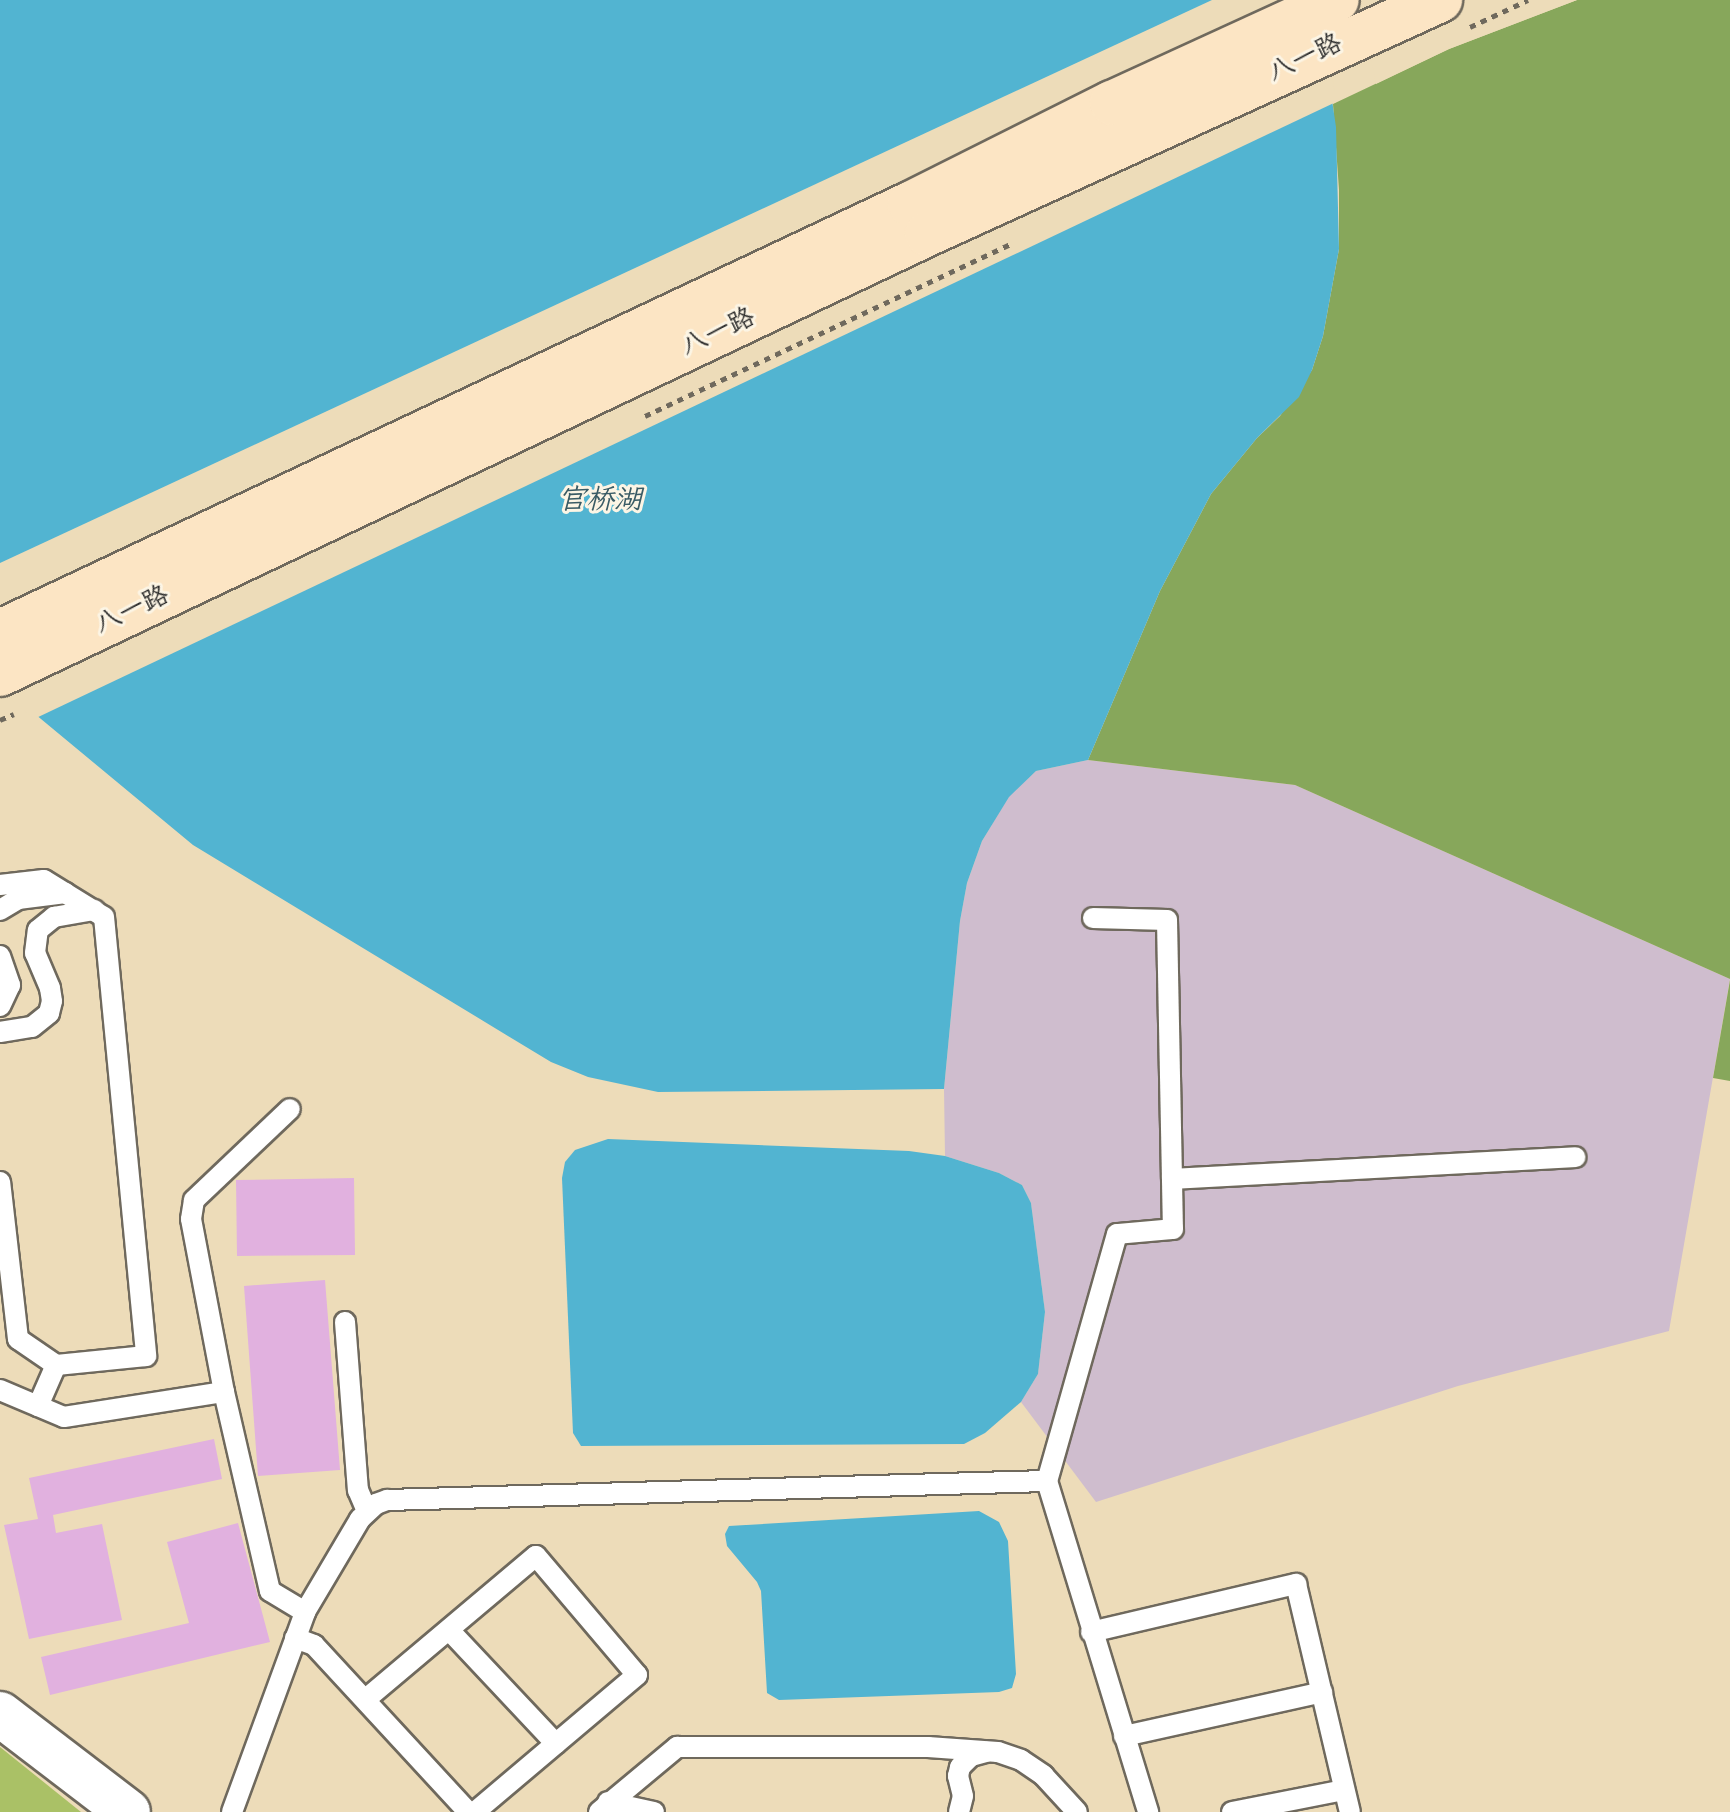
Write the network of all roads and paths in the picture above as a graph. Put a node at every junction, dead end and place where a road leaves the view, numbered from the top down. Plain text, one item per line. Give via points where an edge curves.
1 (1337, 0) edge
2 (1528, 0) edge
3 (1448, 17) edge
4 (1023, 238) dead end
5 (634, 421) dead end
6 (0, 632) edge
7 (0, 674) edge
8 (29, 707) dead end
9 (0, 720) edge
10 (0, 885) edge
11 (66, 893) junction
12 (0, 910) edge
13 (94, 910) junction
14 (1093, 918) dead end
15 (0, 956) edge
16 (0, 1006) edge
17 (0, 1032) edge
18 (290, 1109) dead end
19 (1575, 1157) dead end
20 (1172, 1179) junction
21 (0, 1182) edge
22 (3, 1231) edge
23 (345, 1322) dead end
24 (56, 1365) junction
25 (0, 1390) edge
26 (224, 1392) junction
27 (38, 1406) junction
28 (1047, 1481) junction
29 (367, 1511) junction
30 (305, 1612) junction
31 (449, 1630) junction
32 (1091, 1632) junction
33 (295, 1638) junction
34 (1322, 1692) junction
35 (366, 1699) junction
36 (0, 1714) edge
37 (1124, 1736) junction
38 (556, 1744) junction
39 (998, 1752) junction
40 (1344, 1790) junction
41 (603, 1807) edge
42 (128, 1812) edge
43 (232, 1812) edge
44 (468, 1812) edge
45 (475, 1812) edge
46 (654, 1812) edge
47 (959, 1812) edge
48 (1077, 1812) edge
49 (1148, 1812) edge
50 (1232, 1812) edge
51 (1350, 1812) edge

1 - 6 main road, 八一路
2 - 3 path
3 - 7 main road, 八一路 via 927,234
4 - 5 path
8 - 9 path
10 - 11 lane via 44,880
11 - 12 lane via 18,899
11 - 13 lane
13 - 17 lane via 54,917 38,930 35,953 50,988 49,1013 32,1027
13 - 24 lane via 104,917 146,1356
14 - 20 lane via 1167,920
15 - 16 lane via 10,985
18 - 26 lane via 194,1200 191,1219
19 - 20 lane
20 - 28 lane via 1173,1229 1117,1234
21 - 22 lane
22 - 24 lane via 18,1339
23 - 29 lane via 358,1490
24 - 27 lane
25 - 27 lane
26 - 27 lane via 64,1417
26 - 30 lane via 270,1591
28 - 29 lane via 387,1500
28 - 32 lane
29 - 30 lane
30 - 33 lane
31 - 35 lane
31 - 38 lane
31 - 38 lane via 536,1556 637,1675
32 - 34 lane via 1296,1584
32 - 37 lane
33 - 35 lane via 314,1645
33 - 43 lane
34 - 37 lane
34 - 40 lane
35 - 44 lane
36 - 42 street
37 - 49 lane
38 - 45 lane
39 - 41 lane via 677,1747
39 - 47 lane via 976,1754 960,1767
39 - 48 lane via 1043,1775
40 - 50 lane
40 - 51 lane
41 - 46 lane

